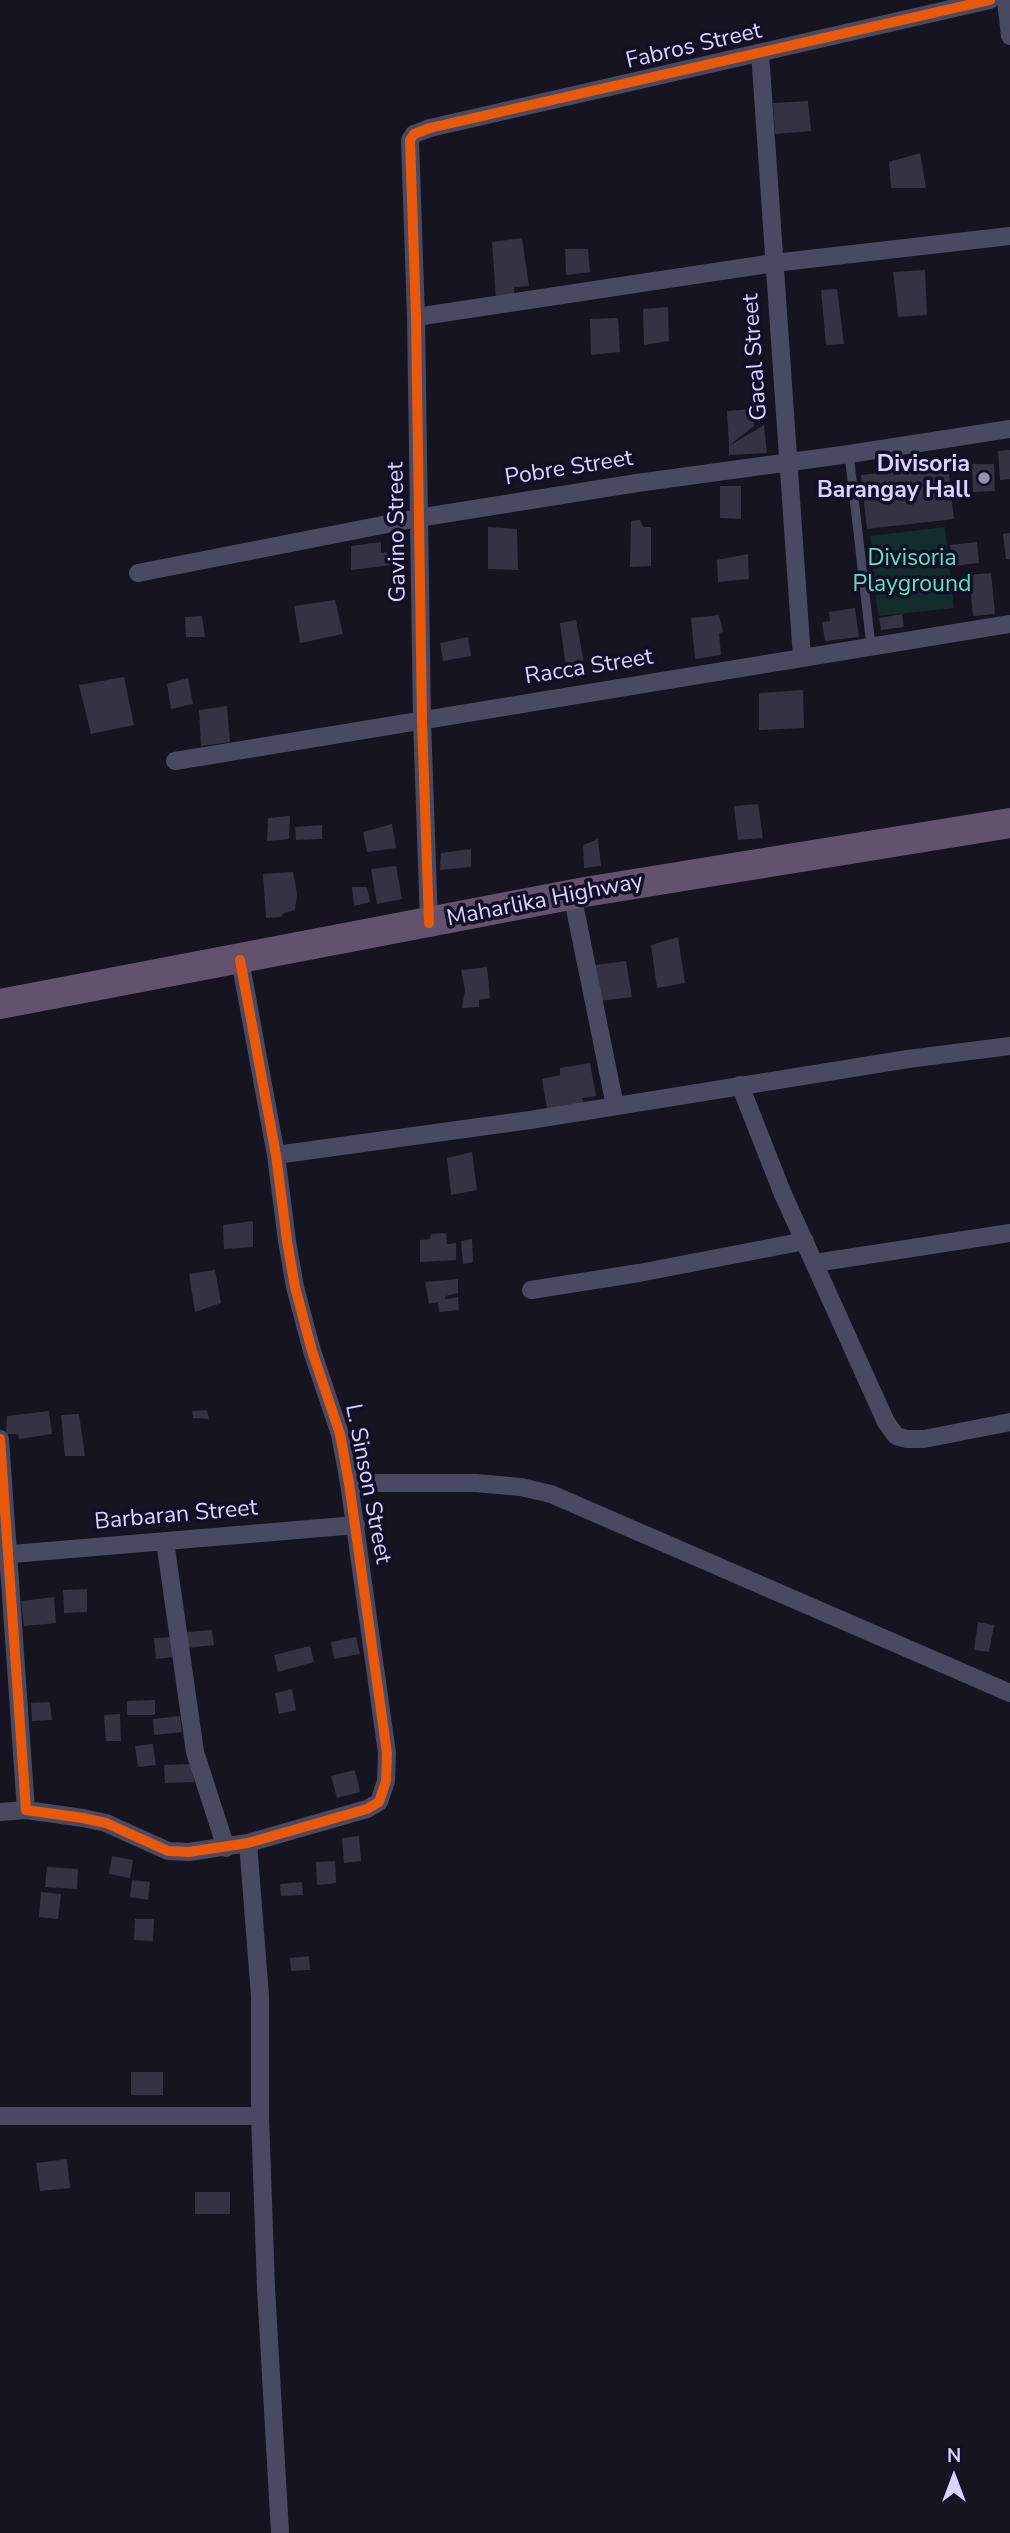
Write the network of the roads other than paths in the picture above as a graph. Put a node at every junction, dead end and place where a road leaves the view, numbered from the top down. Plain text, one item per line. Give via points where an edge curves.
1 (990, 0) edge
2 (1006, 0) edge
3 (1010, 36) edge
4 (760, 53) junction
5 (410, 140) joint
6 (1010, 236) edge
7 (774, 263) junction
8 (416, 317) junction
9 (1010, 429) edge
10 (849, 454) junction
11 (789, 462) junction
12 (418, 518) junction
13 (138, 573) dead end
14 (1010, 624) edge
15 (871, 646) junction
16 (802, 658) junction
17 (422, 720) junction
18 (175, 761) dead end
19 (1010, 823) edge
20 (572, 894) junction
21 (429, 923) junction
22 (240, 960) junction
23 (0, 1004) edge
24 (1010, 1046) edge
25 (740, 1085) junction
26 (615, 1106) junction
27 (276, 1155) junction
28 (1010, 1233) edge
29 (805, 1241) junction
30 (815, 1263) junction
31 (531, 1290) dead end
32 (1010, 1422) edge
33 (0, 1440) edge
34 (349, 1483) junction
35 (356, 1525) junction
36 (164, 1541) junction
37 (4, 1555) edge
38 (1010, 1693) edge
39 (26, 1810) junction
40 (0, 1812) edge
41 (248, 1843) junction
42 (226, 1848) junction
43 (0, 2116) edge
44 (260, 2116) junction
45 (280, 2533) edge

1 - 4 street, Fabros Street
2 - 3 street
4 - 5 street, Fabros Street via 430,128
4 - 7 street, Gacal Street
5 - 8 street, Gavino Street
6 - 7 street
7 - 8 street
7 - 11 street, Gacal Street
8 - 12 street, Gavino Street
9 - 10 street, Pobre Street
10 - 11 street, Pobre Street
10 - 15 lane
11 - 12 street, Pobre Street
11 - 16 street, Gacal Street
12 - 13 street, Pobre Street
12 - 17 street, Gavino Street
14 - 15 street, Racca Street
15 - 16 street, Racca Street
16 - 17 street, Racca Street
17 - 18 street, Racca Street
17 - 21 street, Gavino Street
19 - 20 highway, Maharlika Highway
20 - 21 highway, Maharlika Highway
20 - 26 street
21 - 22 highway, Maharlika Highway
22 - 23 highway, Maharlika Highway
22 - 27 street, L. Sinson Street
24 - 25 street
25 - 26 street
25 - 29 street
26 - 27 street
27 - 34 street, L. Sinson Street via 300,1310 340,1434
28 - 30 street
29 - 30 street
29 - 31 street
30 - 32 street via 896,1436 924,1439
33 - 37 street
34 - 35 street, L. Sinson Street
34 - 38 street via 476,1483 551,1493
35 - 36 street, Barbaran Street
35 - 41 street, L. Sinson Street via 387,1753 386,1781 379,1802
36 - 37 street, Barbaran Street
36 - 42 street via 195,1752
37 - 39 street
39 - 40 street
39 - 42 street via 106,1823 168,1851
41 - 42 street
41 - 44 street via 260,1996
43 - 44 street
44 - 45 street

